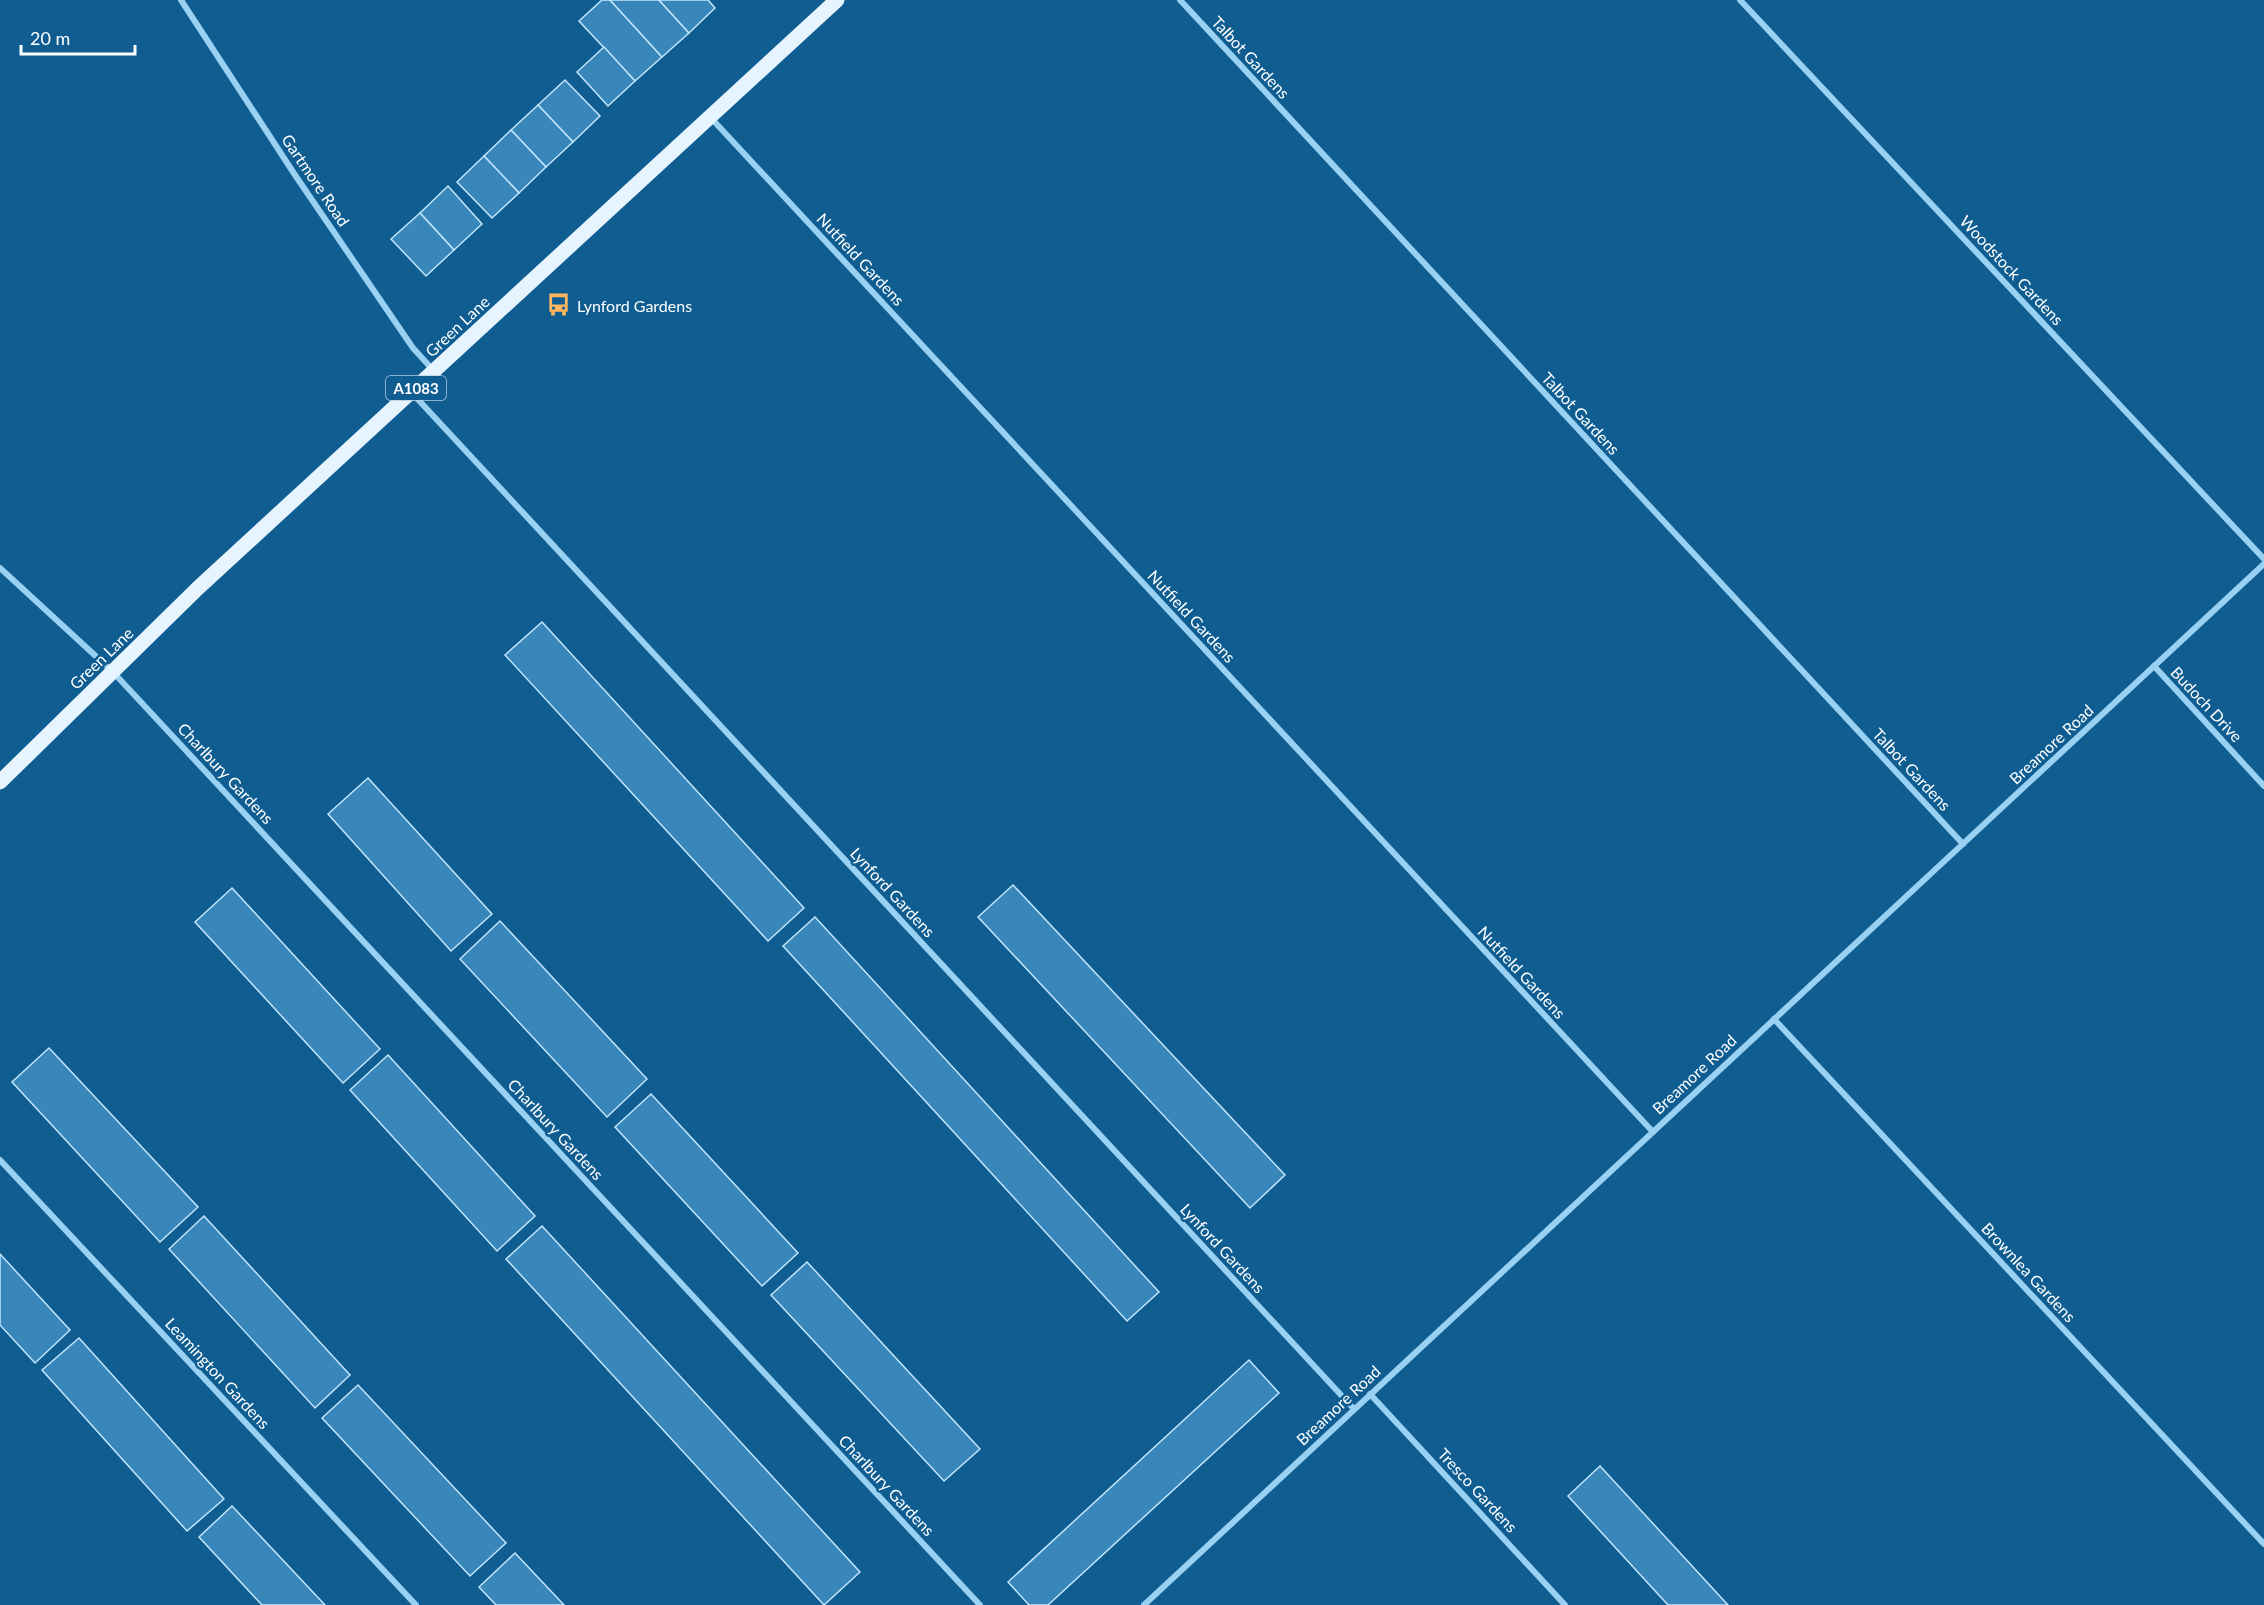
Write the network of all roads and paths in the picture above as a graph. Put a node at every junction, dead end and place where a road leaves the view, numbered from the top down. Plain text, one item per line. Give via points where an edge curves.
1 (181, 0) edge
2 (837, 0) edge
3 (1180, 0) edge
4 (1740, 0) edge
5 (711, 118) junction
6 (435, 371) junction
7 (411, 392) junction
8 (2264, 559) edge
9 (2264, 564) edge
10 (0, 568) edge
11 (2154, 666) junction
12 (113, 672) junction
13 (0, 782) edge
14 (2264, 786) edge
15 (1963, 844) junction
16 (1774, 1019) junction
17 (1653, 1132) junction
18 (0, 1160) edge
19 (1370, 1394) junction
20 (1354, 1409) junction
21 (2264, 1544) edge
22 (416, 1605) edge
23 (980, 1605) edge
24 (1144, 1605) edge
25 (1565, 1605) edge

1 - 6 street, Gartmore Road via 413,348
2 - 5 main road, Green Lane / A1083
3 - 15 street, Talbot Gardens
4 - 8 street, Woodstock Gardens
5 - 6 main road, Green Lane / A1083
5 - 17 street, Nutfield Gardens
6 - 7 main road, Green Lane / A1083
7 - 12 main road, Green Lane / A1083 via 198,588
7 - 20 street, Lynford Gardens
9 - 11 street, Breamore Road
10 - 12 street, Charlbury Gardens
11 - 14 street, Budoch Drive
11 - 15 street, Breamore Road
12 - 13 main road, Green Lane / A1083
12 - 23 street, Charlbury Gardens
15 - 16 street, Breamore Road
16 - 17 street, Breamore Road
16 - 21 street, Brownlea Gardens
17 - 19 street, Breamore Road
18 - 22 street, Leamington Gardens
19 - 20 street, Breamore Road
19 - 25 street, Tresco Gardens
20 - 24 street, Breamore Road

